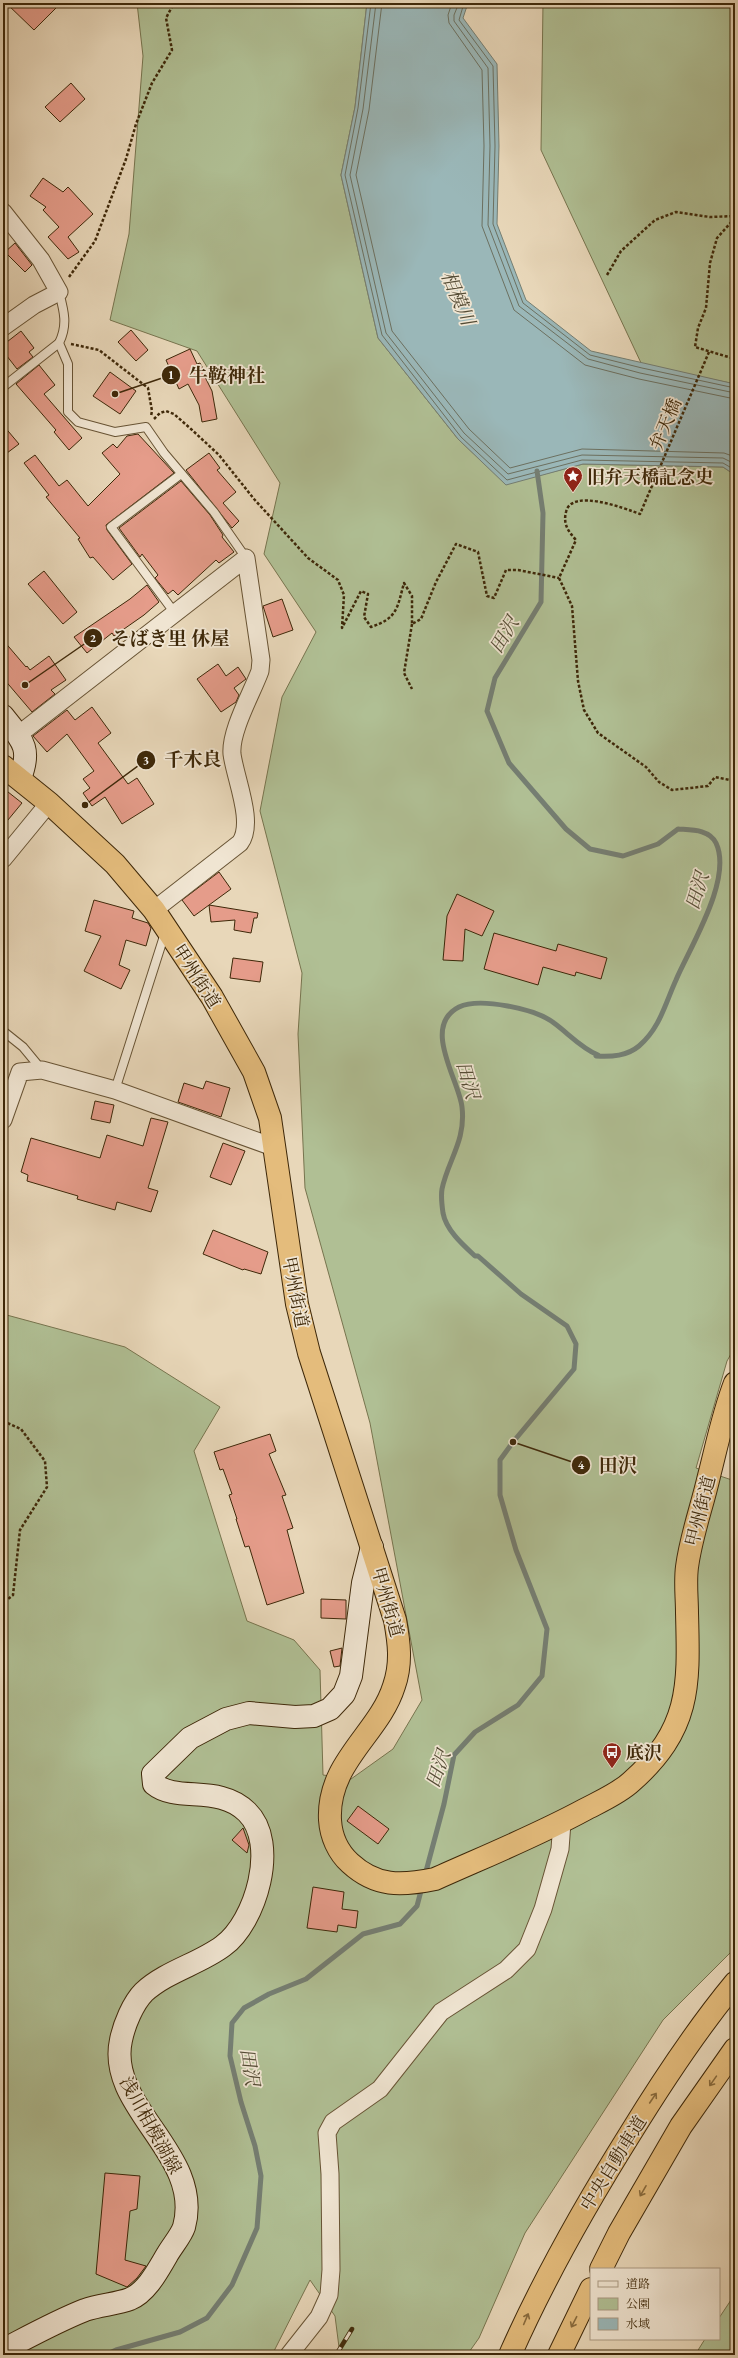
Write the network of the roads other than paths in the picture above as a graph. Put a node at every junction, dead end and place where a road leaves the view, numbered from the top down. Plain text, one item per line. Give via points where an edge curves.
1 (3, 212) edge
2 (59, 292) junction
3 (3, 327) edge
4 (59, 343) junction
5 (3, 387) edge
6 (182, 474) junction
7 (246, 558) junction
8 (174, 612) junction
9 (3, 716) edge
10 (18, 735) junction
11 (11, 772) edge
12 (50, 803) junction
13 (3, 859) edge
14 (154, 910) junction
15 (167, 928) junction
16 (3, 1031) edge
17 (42, 1070) junction
18 (115, 1090) junction
19 (3, 1120) edge
20 (276, 1148) junction
21 (735, 1383) edge
22 (372, 1548) junction
23 (555, 1825) junction
24 (735, 1983) edge
25 (735, 2049) edge
26 (602, 2268) edge
27 (590, 2291) edge
28 (3, 2350) edge
29 (289, 2355) edge
30 (510, 2355) edge
31 (559, 2355) edge

1 - 2 street via 41,260
2 - 3 street via 34,305
2 - 4 lane via 65,316 65,332
4 - 5 lane
4 - 6 lane via 68,364 67,408 71,415 78,422 114,432 146,427
6 - 7 lane via 214,512
6 - 8 lane via 111,527
7 - 8 street
7 - 14 street via 261,660 258,676 232,744 244,814 245,836 240,843
8 - 10 street
9 - 10 main road
10 - 11 main road via 25,749 26,762
11 - 12 highway, 甲州街道
12 - 13 street
12 - 14 highway, 甲州街道 via 116,864
14 - 15 highway, 甲州街道
15 - 18 lane
15 - 20 highway, 甲州街道 via 212,997 254,1072 270,1118
16 - 17 lane via 23,1047
17 - 18 street
17 - 19 street via 20,1072
18 - 20 street
20 - 22 highway, 甲州街道 via 286,1238 297,1304 309,1353
21 - 23 highway, 甲州街道 via 724,1410 690,1544 687,1570 688,1670 686,1694 680,1716 673,1733 654,1759 630,1783
22 - 23 highway, 甲州街道 via 395,1620 400,1645 399,1666 386,1704 353,1751 336,1782 330,1811 330,1826 339,1850 367,1877 384,1883 403,1883 435,1879
22 - 28 main road, 浅川相模湖線 via 363,1583 351,1676 344,1694 330,1709 314,1716 295,1717 249,1712 226,1719 190,1738 154,1774 154,1784 162,1790 229,1799 247,1812 258,1828 262,1849 262,1869 255,1896 242,1926 224,1946 157,1982 142,1993 128,2019 121,2041 119,2063 124,2079 134,2100 166,2149 185,2188 184,2228 145,2287 130,2299 85,2310
23 - 29 street via 560,1849 543,1909 527,1949 506,1970 441,2012 380,2089 333,2122 327,2133 330,2174 329,2295 319,2317
30 -> 24 highway, 中央自動車道 via 532,2305 585,2207 649,2104 715,2006
25 -> 26 highway via 681,2126
27 -> 31 highway

